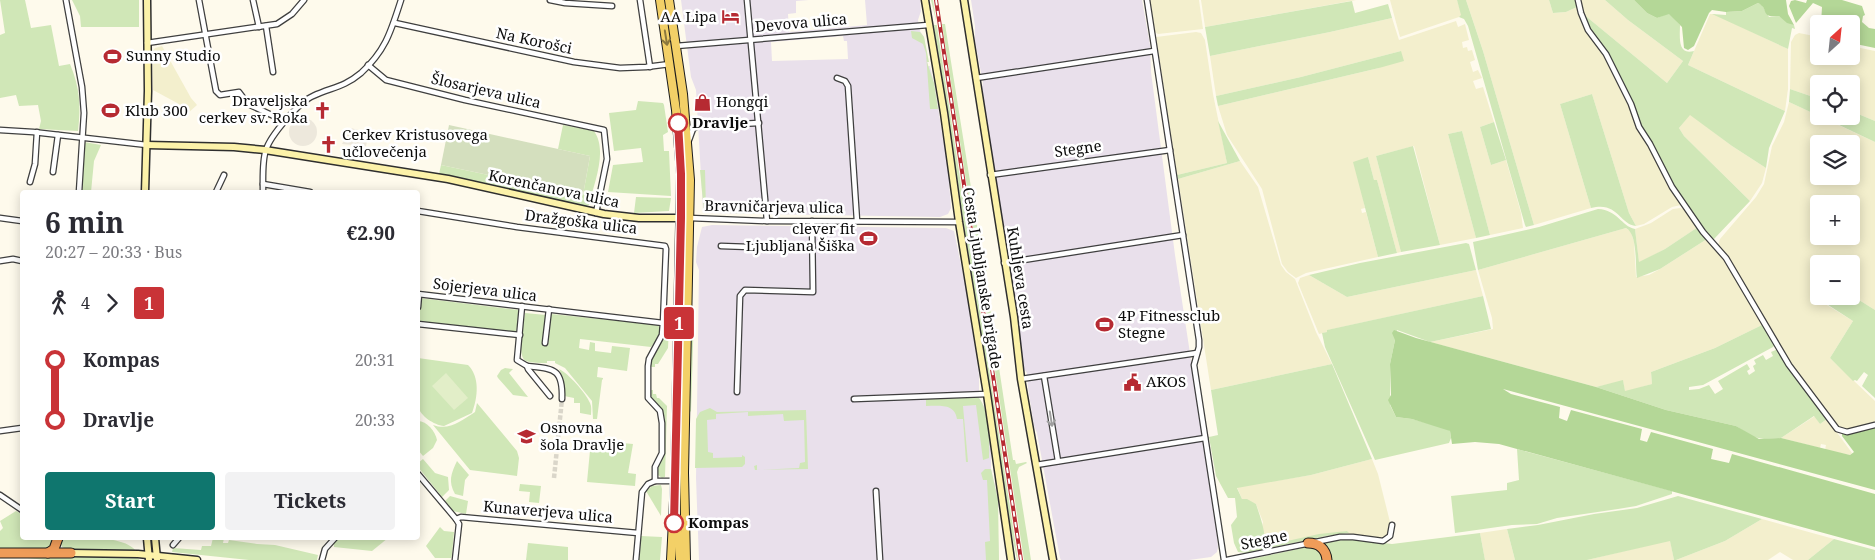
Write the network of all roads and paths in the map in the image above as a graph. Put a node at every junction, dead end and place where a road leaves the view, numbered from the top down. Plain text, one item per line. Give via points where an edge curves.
1 (66, 0) edge
2 (147, 0) edge
3 (199, 0) edge
4 (253, 0) edge
5 (304, 0) edge
6 (401, 0) edge
7 (550, 0) edge
8 (640, 0) edge
9 (660, 0) edge
10 (669, 0) edge
11 (747, 0) edge
12 (925, 0) edge
13 (964, 0) edge
14 (1146, 0) edge
15 (1578, 0) edge
16 (612, 6) dead end
17 (395, 23) junction
18 (928, 25) junction
19 (259, 26) junction
20 (266, 26) junction
21 (206, 35) junction
22 (752, 39) junction
23 (147, 43) junction
24 (676, 46) junction
25 (1154, 51) junction
26 (670, 64) junction
27 (368, 65) junction
28 (650, 67) junction
29 (273, 72) dead end
30 (837, 78) dead end
31 (976, 78) junction
32 (278, 118) dead end
33 (759, 123) junction
34 (0, 130) edge
35 (37, 132) junction
36 (58, 135) junction
37 (83, 138) junction
38 (688, 141) junction
39 (147, 145) junction
40 (266, 150) junction
41 (1170, 150) junction
42 (52, 172) dead end
43 (224, 175) dead end
44 (990, 175) junction
45 (30, 182) dead end
46 (263, 184) junction
47 (79, 190) edge
48 (145, 190) edge
49 (217, 190) edge
50 (263, 190) edge
51 (298, 190) edge
52 (420, 211) edge
53 (596, 213) junction
54 (0, 218) edge
55 (681, 218) junction
56 (690, 218) junction
57 (20, 221) edge
58 (767, 221) junction
59 (812, 221) junction
60 (857, 221) junction
61 (959, 222) junction
62 (1183, 235) junction
63 (721, 246) dead end
64 (812, 249) junction
65 (0, 261) edge
66 (20, 261) edge
67 (1004, 263) junction
68 (420, 295) edge
69 (522, 306) junction
70 (549, 310) junction
71 (663, 323) junction
72 (420, 324) edge
73 (520, 335) junction
74 (546, 343) dead end
75 (1197, 354) junction
76 (527, 366) junction
77 (1044, 376) junction
78 (1021, 379) junction
79 (737, 392) dead end
80 (987, 394) junction
81 (550, 396) dead end
82 (562, 398) tunnel mouth
83 (854, 399) dead end
84 (1875, 425) edge
85 (20, 428) edge
86 (0, 431) edge
87 (1206, 438) junction
88 (1058, 461) junction
89 (1036, 465) junction
90 (420, 476) edge
91 (655, 481) junction
92 (675, 481) junction
93 (876, 491) dead end
94 (0, 495) edge
95 (674, 508) junction
96 (20, 509) edge
97 (456, 520) junction
98 (1392, 525) dead end
99 (638, 533) junction
100 (57, 540) edge
101 (59, 540) edge
102 (148, 540) edge
103 (155, 540) edge
104 (177, 540) edge
105 (333, 540) edge
106 (1308, 543) junction
107 (173, 545) dead end
108 (0, 553) edge
109 (48, 553) junction
110 (71, 553) junction
111 (149, 557) edge
112 (157, 558) edge
113 (196, 560) edge
114 (322, 560) edge
115 (455, 560) edge
116 (636, 560) edge
117 (671, 560) edge
118 (680, 560) edge
119 (686, 560) edge
120 (880, 560) edge
121 (1011, 560) edge
122 (1053, 560) edge
123 (1226, 560) edge
124 (1327, 560) edge

1 - 37 street via 82,87
2 - 23 street
3 - 21 street
4 - 19 street
5 - 20 street via 285,20
6 - 17 street
7 - 16 street
8 - 28 street
9 -> 26 main road
10 - 24 main road
11 - 22 street
12 - 18 street, Cesta Ljubljanske brigade
13 - 31 street, Kuhljeva cesta
14 - 25 street, Stegne
15 - 84 street via 1588,30 1606,54 1631,104 1638,127 1672,187 1703,232 1726,258 1789,365 1839,431
17 - 27 street via 387,41
17 - 28 street, Na Korošci via 574,62 620,68
18 - 22 street, Devova ulica
18 - 61 street, Cesta Ljubljanske brigade
19 - 20 street
19 - 21 street
20 - 29 street
21 - 23 street
21 - 32 street via 216,91 220,94 239,92 248,104
22 - 24 street, Devova ulica
22 - 33 street
23 - 39 street
24 - 38 main road
25 - 31 street
25 - 41 street, Stegne
26 - 28 street, Na Korošci
26 - 55 main road via 679,138
27 - 40 street via 342,86 313,95 300,104
27 - 53 street, Šlosarjeva ulica via 386,80 604,130 607,159
30 - 60 street, Bravničarjeva ulica via 848,86
31 - 44 street, Kuhljeva cesta
33 - 38 street via 698,126 692,130
33 - 58 street
34 - 35 street
35 - 36 street
35 - 45 street
36 - 37 street
36 - 42 street
37 - 39 street
37 - 47 street
38 - 56 main road
39 - 40 street, Korenčanova ulica
39 - 48 street
40 - 46 street
40 - 53 street, Korenčanova ulica via 448,179
41 - 44 street, Stegne
41 - 62 street, Stegne
43 - 49 street
44 - 67 street, Kuhljeva cesta
46 - 50 street
46 - 51 street
52 - 71 street, Dražgoška ulica via 665,246
53 - 55 street, Korenčanova ulica
54 - 57 street
55 - 56 street, Korenčanova ulica
55 - 92 main road
56 - 58 street, Bravničarjeva ulica
56 - 119 main road via 684,473
58 - 59 street, Bravničarjeva ulica
59 - 60 street, Bravničarjeva ulica
59 - 64 street
60 - 61 street, Bravničarjeva ulica
61 - 80 street, Cesta Ljubljanske brigade
62 - 67 street
62 - 75 street, Stegne via 1199,340
63 - 64 street
64 - 79 street via 813,292 746,290 742,293 739,300
65 - 66 street
67 - 78 street, Kuhljeva cesta
68 - 69 street, Sojerjeva ulica
69 - 70 street, Sojerjeva ulica
69 - 73 street
70 - 71 street, Sojerjeva ulica
70 - 74 street, Sojerjeva ulica
71 - 91 street via 662,336 648,366 648,398 660,411 662,422 662,452 655,466
72 - 73 street
73 - 76 street via 517,360
75 - 77 street
75 - 87 street, Stegne via 1194,365
76 - 81 street
76 - 82 street via 550,368 558,374
77 - 78 street
77 -> 88 street
78 - 89 street, Kuhljeva cesta
80 - 83 street
80 - 121 street, Cesta Ljubljanske brigade
85 - 86 street
87 - 88 street
87 - 123 street, Stegne
88 - 89 street
89 - 122 street, Kuhljeva cesta
90 - 97 street
91 - 92 street
91 - 99 street via 642,492
92 - 95 main road
93 - 120 street
94 - 96 street
95 - 117 main road
95 - 118 main road
97 - 99 street, Kunaverjeva ulica via 466,517
97 - 115 street via 459,524
98 - 106 street, Stegne via 1390,536 1383,541 1340,537
99 - 116 street
100 - 109 highway via 54,549
101 - 110 street via 61,548
102 - 111 street
103 - 112 street
104 - 107 street
105 - 114 street via 324,549
106 - 123 street, Stegne
106 - 124 highway via 1323,549
108 - 109 highway
109 - 110 highway
110 - 111 street
111 - 112 street
112 - 113 street

